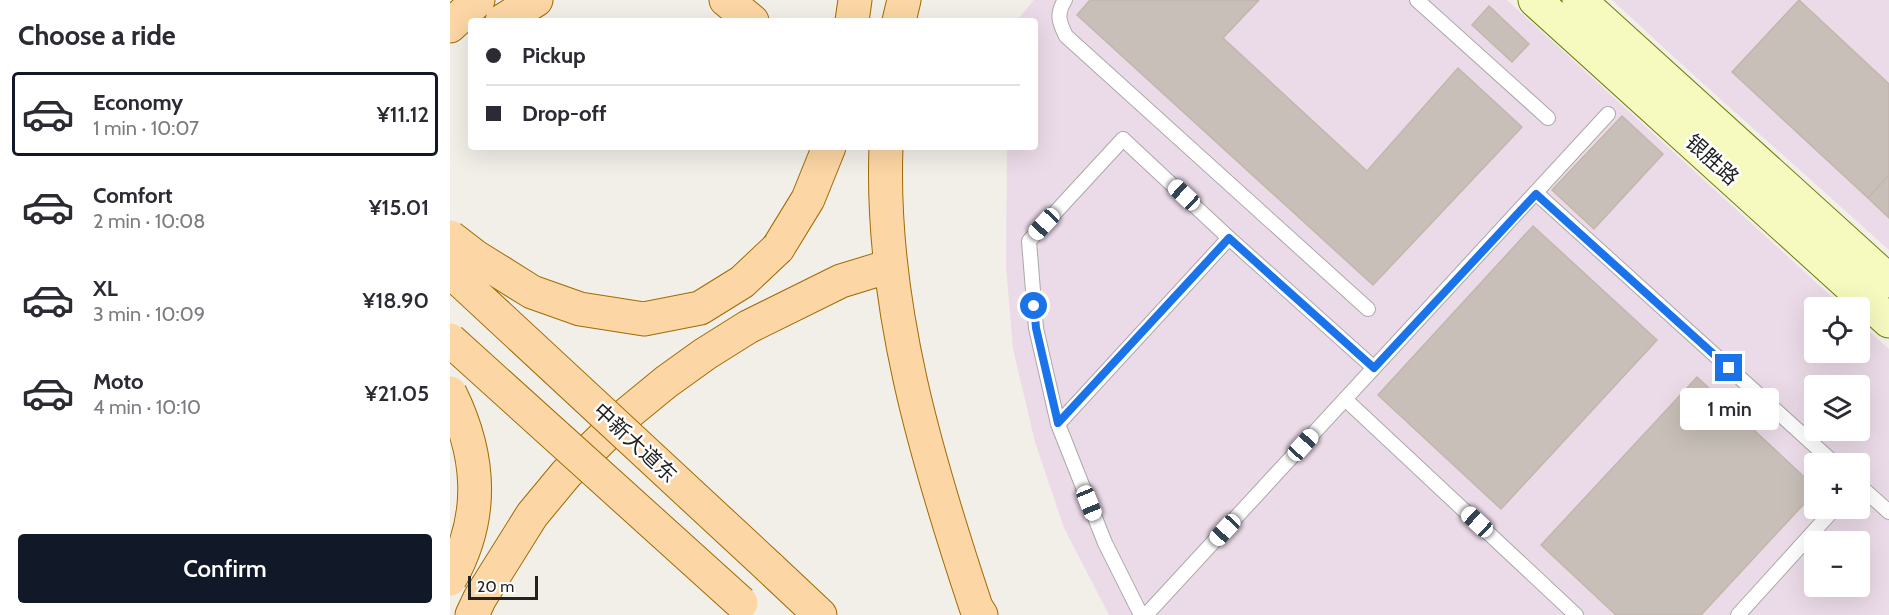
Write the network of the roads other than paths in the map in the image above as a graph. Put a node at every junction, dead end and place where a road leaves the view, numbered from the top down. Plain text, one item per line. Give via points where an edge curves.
1 (478, 0) edge
2 (536, 0) edge
3 (726, 0) edge
4 (855, 0) edge
5 (904, 0) edge
6 (1065, 0) edge
7 (1417, 0) edge
8 (1534, 0) edge
9 (1579, 0) edge
10 (507, 18) edge
11 (748, 18) edge
12 (852, 18) edge
13 (900, 18) edge
14 (450, 26) edge
15 (468, 38) edge
16 (450, 45) edge
17 (1608, 114) dead end
18 (1548, 118) dead end
19 (808, 150) edge
20 (828, 150) edge
21 (886, 150) edge
22 (1536, 194) junction
23 (808, 199) junction
24 (450, 237) edge
25 (1229, 238) junction
26 (890, 266) junction
27 (450, 271) edge
28 (1889, 281) edge
29 (1368, 309) dead end
30 (1889, 321) edge
31 (450, 340) edge
32 (1374, 368) junction
33 (450, 393) edge
34 (1346, 399) junction
35 (1058, 423) junction
36 (1823, 453) edge
37 (1870, 495) edge
38 (1889, 512) edge
39 (1825, 519) edge
40 (450, 579) edge
41 (747, 609) edge
42 (472, 615) edge
43 (820, 615) edge
44 (981, 615) edge
45 (1141, 615) edge
46 (1146, 615) edge
47 (1576, 615) edge
48 (1738, 615) edge

1 - 14 main road
2 - 10 main road
3 - 11 main road
4 - 12 main road
5 - 13 main road
6 - 29 lane via 1059,11 1059,23 1066,36
7 - 18 lane
8 - 30 street, 银胜路
9 - 28 street, 银胜路
15 - 16 main road
17 - 22 lane
19 - 23 main road
20 - 23 main road
21 - 26 main road
22 - 32 lane
22 - 36 lane
23 - 24 main road, bridge via 778,248 742,282 700,308 644,319 580,309 532,291
25 - 32 lane
25 - 35 lane
25 - 35 lane via 1123,138 1029,241 1036,328
26 - 42 main road via 841,281 748,327 666,382 627,414 566,474 532,515
26 - 44 main road via 914,400 947,520
27 - 43 main road, 中新大道东, bridge
31 - 41 main road, bridge
32 - 34 lane
33 - 40 main road, bridge via 462,418 475,477 469,536
34 - 46 lane
34 - 47 lane
35 - 45 lane via 1105,543
37 - 38 lane
39 - 48 lane

